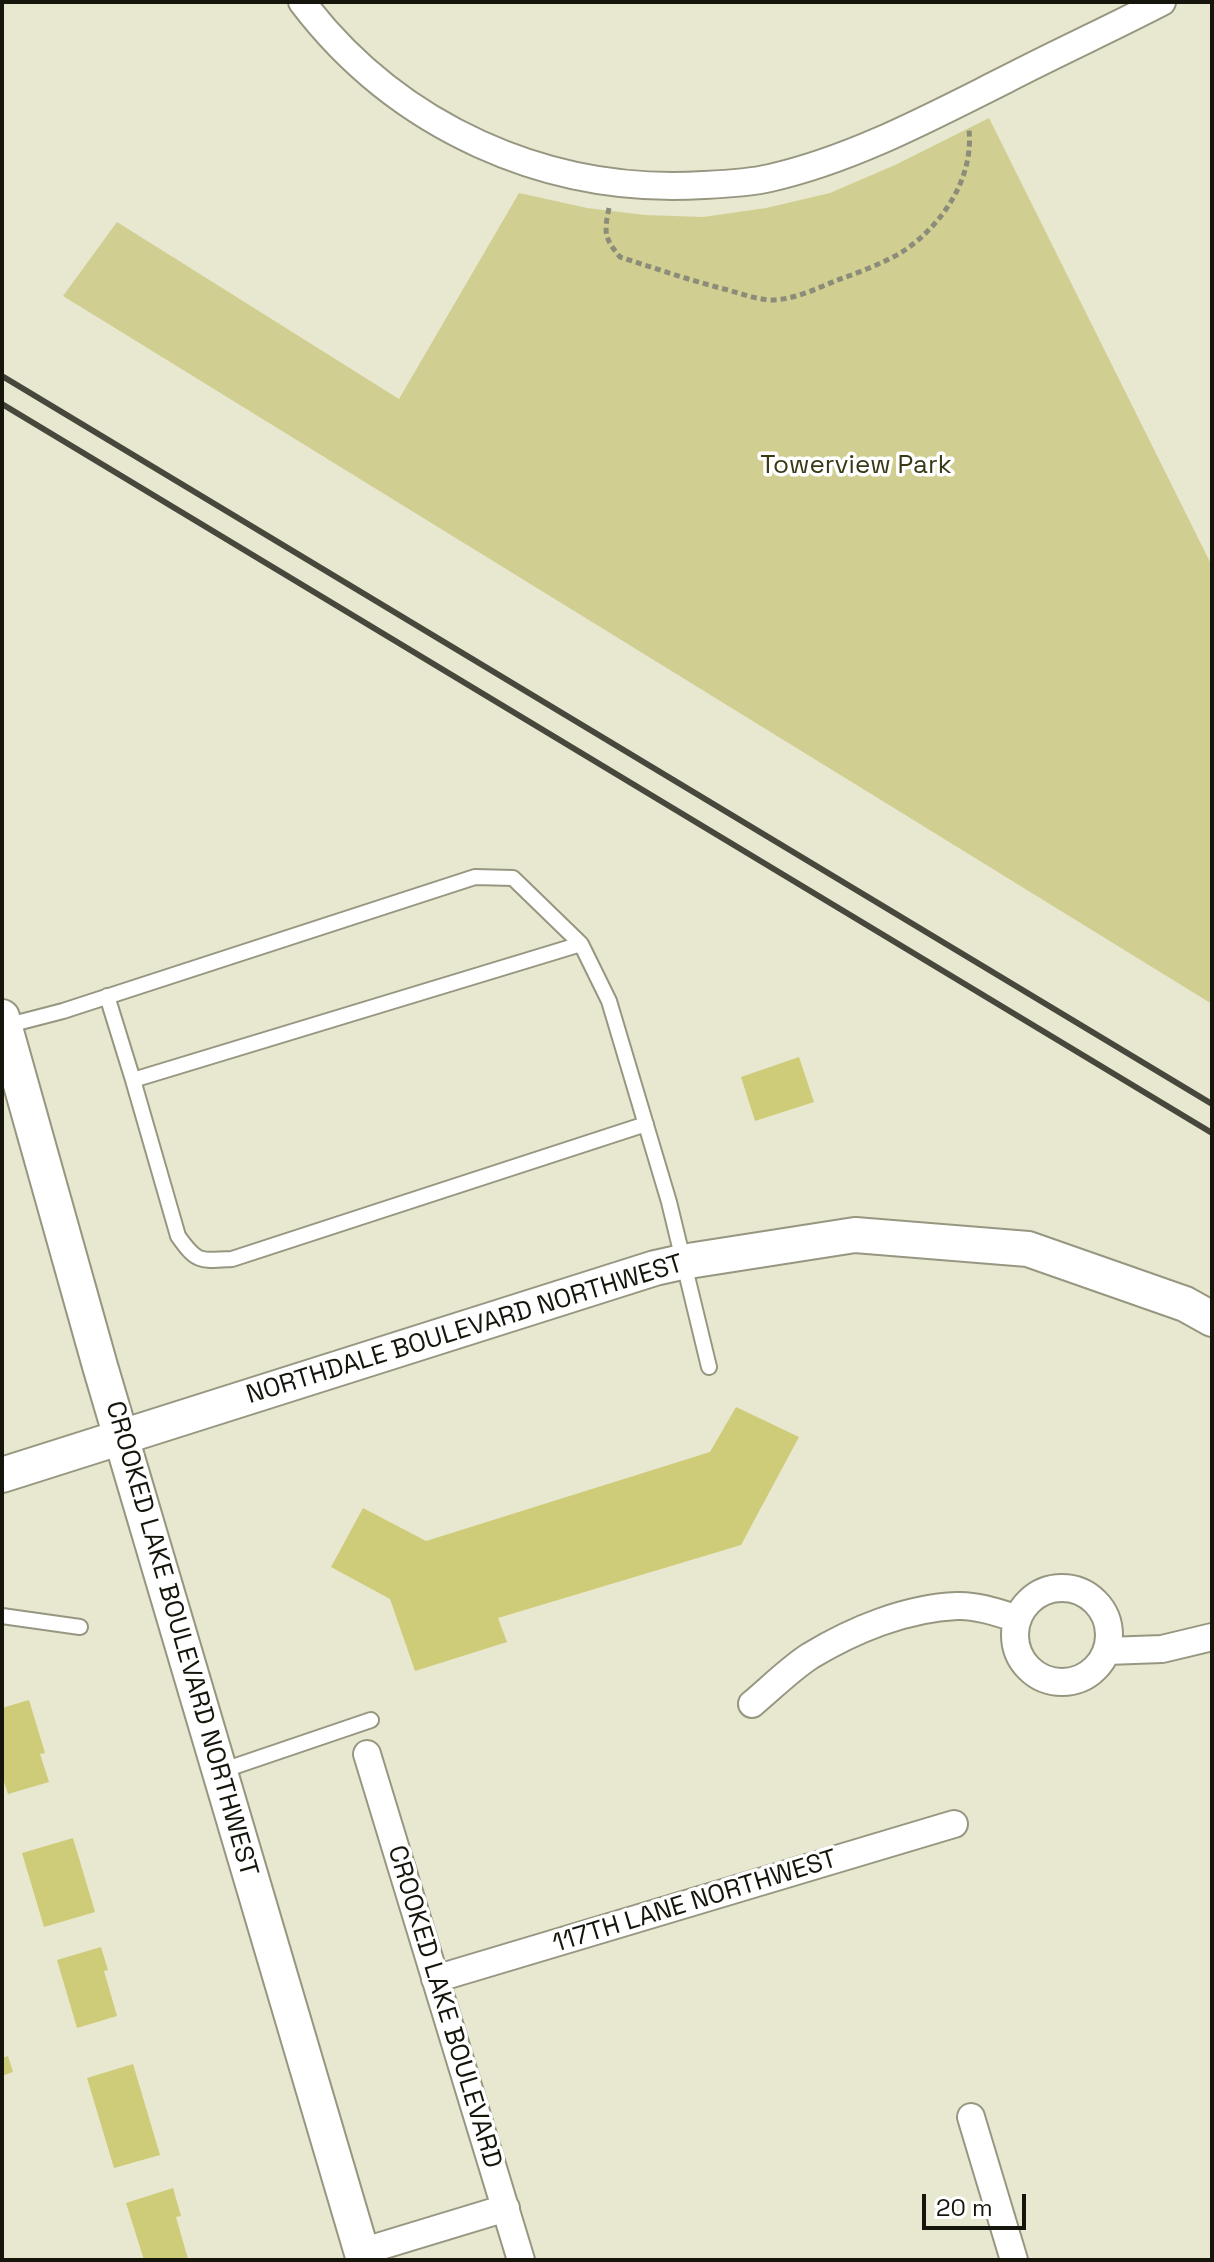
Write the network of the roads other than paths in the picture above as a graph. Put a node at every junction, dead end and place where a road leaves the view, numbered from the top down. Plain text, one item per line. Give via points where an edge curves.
1 (302, 2) edge
2 (1162, 2) edge
3 (581, 944) junction
4 (107, 996) junction
5 (3, 1022) edge
6 (133, 1080) junction
7 (646, 1124) junction
8 (682, 1262) junction
9 (1212, 1319) edge
10 (709, 1367) dead end
11 (122, 1437) junction
12 (2, 1475) edge
13 (2, 1616) edge
14 (1018, 1619) junction
15 (80, 1627) dead end
16 (1212, 1637) edge
17 (1107, 1651) junction
18 (752, 1704) dead end
19 (371, 1720) dead end
20 (367, 1754) dead end
21 (221, 1771) junction
22 (954, 1824) dead end
23 (435, 1979) junction
24 (971, 2117) dead end
25 (506, 2208) junction
26 (362, 2256) edge
27 (521, 2260) edge
28 (1014, 2260) edge

1 - 2 street via 353,61 406,103 467,138 546,169 616,184 689,186 768,179 838,158
3 - 4 lane via 513,878 475,877
3 - 6 lane
3 - 7 lane via 609,1001
4 - 5 lane
4 - 6 lane
5 - 11 street, CROOKED LAKE BOULEVARD NORTHWEST
6 - 7 lane via 178,1236 192,1256 207,1260 232,1259
7 - 8 lane
8 - 9 street, NORTHDALE BOULEVARD NORTHWEST via 855,1235 1028,1249 1185,1304
8 - 10 lane
8 - 11 street, NORTHDALE BOULEVARD NORTHWEST
11 - 12 street, NORTHDALE BOULEVARD NORTHWEST
11 - 21 street, CROOKED LAKE BOULEVARD NORTHWEST
13 - 15 lane
14 - 17 street via 1014,1637 1019,1655 1046,1680 1083,1678
14 - 17 street via 1042,1591 1078,1590 1095,1599 1106,1614
14 - 18 street via 959,1605 864,1628 808,1657
16 - 17 street via 1162,1649
19 - 21 lane
20 - 23 street, CROOKED LAKE BOULEVARD
21 - 26 street, CROOKED LAKE BOULEVARD NORTHWEST
22 - 23 street, 117TH LANE NORTHWEST
23 - 25 street, CROOKED LAKE BOULEVARD
24 - 28 street
25 - 26 street
25 - 27 street, CROOKED LAKE BOULEVARD

